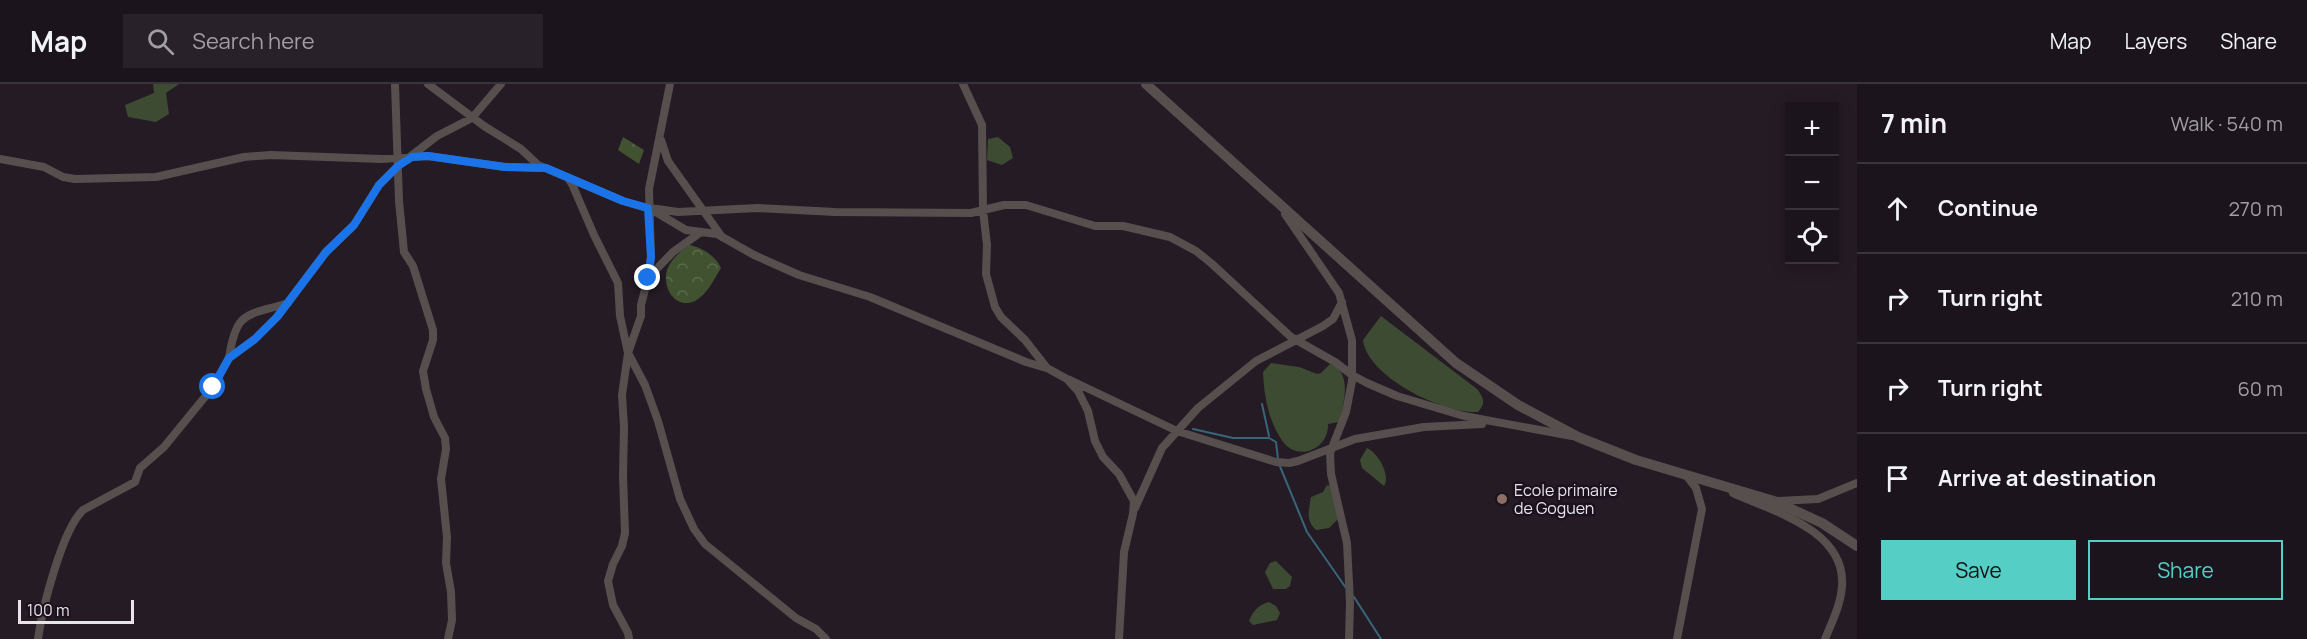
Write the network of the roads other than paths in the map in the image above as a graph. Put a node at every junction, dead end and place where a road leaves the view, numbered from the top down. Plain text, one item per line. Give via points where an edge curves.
1 (395, 84) edge
2 (428, 84) edge
3 (501, 84) edge
4 (670, 84) edge
5 (963, 84) edge
6 (1146, 84) edge
7 (472, 118) junction
8 (660, 136) junction
9 (412, 157) junction
10 (0, 159) edge
11 (398, 162) junction
12 (546, 168) junction
13 (568, 177) junction
14 (1278, 203) junction
15 (648, 208) junction
16 (702, 210) junction
17 (984, 210) junction
18 (701, 232) junction
19 (723, 237) junction
20 (648, 278) junction
21 (1342, 302) junction
22 (289, 303) junction
23 (1296, 340) junction
24 (628, 353) junction
25 (229, 358) junction
26 (1047, 368) junction
27 (1352, 375) junction
28 (1067, 378) junction
29 (1503, 424) junction
30 (1178, 431) junction
31 (1578, 437) junction
32 (1331, 448) junction
33 (1686, 475) junction
34 (1714, 483) junction
35 (1857, 483) edge
36 (1774, 501) junction
37 (1133, 514) junction
38 (1807, 516) junction
39 (1820, 535) junction
40 (1857, 546) edge
41 (38, 639) edge
42 (448, 639) edge
43 (628, 639) edge
44 (826, 639) edge
45 (1119, 639) edge
46 (1349, 639) edge
47 (1677, 639) edge
48 (1826, 639) edge

1 - 11 street
2 - 7 street
3 - 7 street
4 - 8 street
5 - 17 street via 982,125
6 - 14 street
7 - 9 street via 437,136
7 - 12 street
8 - 15 street
8 - 16 street via 668,161
9 - 11 street
9 - 12 street
10 - 11 street via 44,167 69,178 127,179 167,176 218,162 271,155
11 - 22 street via 354,225 326,252
11 - 42 street via 404,252 413,266 433,330 423,372 434,417 445,438 441,479 451,592
12 - 13 street
13 - 15 street
13 - 24 street via 618,284
14 - 21 street
14 - 31 street via 1456,363 1518,405
15 - 16 street
15 - 18 street via 678,226
15 - 20 street
16 - 17 street
16 - 19 street
17 - 23 street via 1026,205 1095,226 1123,226 1170,237 1211,262
17 - 26 street via 986,274 995,307
18 - 19 street
18 - 20 street via 673,252
19 - 26 street via 799,275 870,297
20 - 24 street via 641,316
21 - 23 street via 1333,319
21 - 27 street via 1352,340
22 - 25 street via 255,339
22 - 25 street via 256,310 246,317 235,329
23 - 27 street
23 - 30 street via 1230,380
24 - 43 street via 622,395 625,534 608,581 613,605
24 - 44 street via 645,385 680,499 694,529 705,544
25 - 41 street via 213,387 164,447 140,468 135,482 76,517 58,562
26 - 28 street
27 - 29 street via 1407,399
27 - 32 street via 1346,412
28 - 30 street
28 - 37 street via 1088,411 1102,457 1128,488 1134,501
29 - 31 street
29 - 32 street via 1424,427 1355,439
30 - 32 street via 1276,462 1298,461
30 - 37 street via 1162,448
31 - 33 street
32 - 46 street via 1331,474 1347,543
33 - 34 street
33 - 47 street via 1696,488 1702,509
34 - 36 street
34 - 39 street
35 - 36 street via 1818,499
36 - 38 street
37 - 45 street via 1124,552
38 - 39 street
38 - 40 street
39 - 48 street via 1841,571 1842,585

